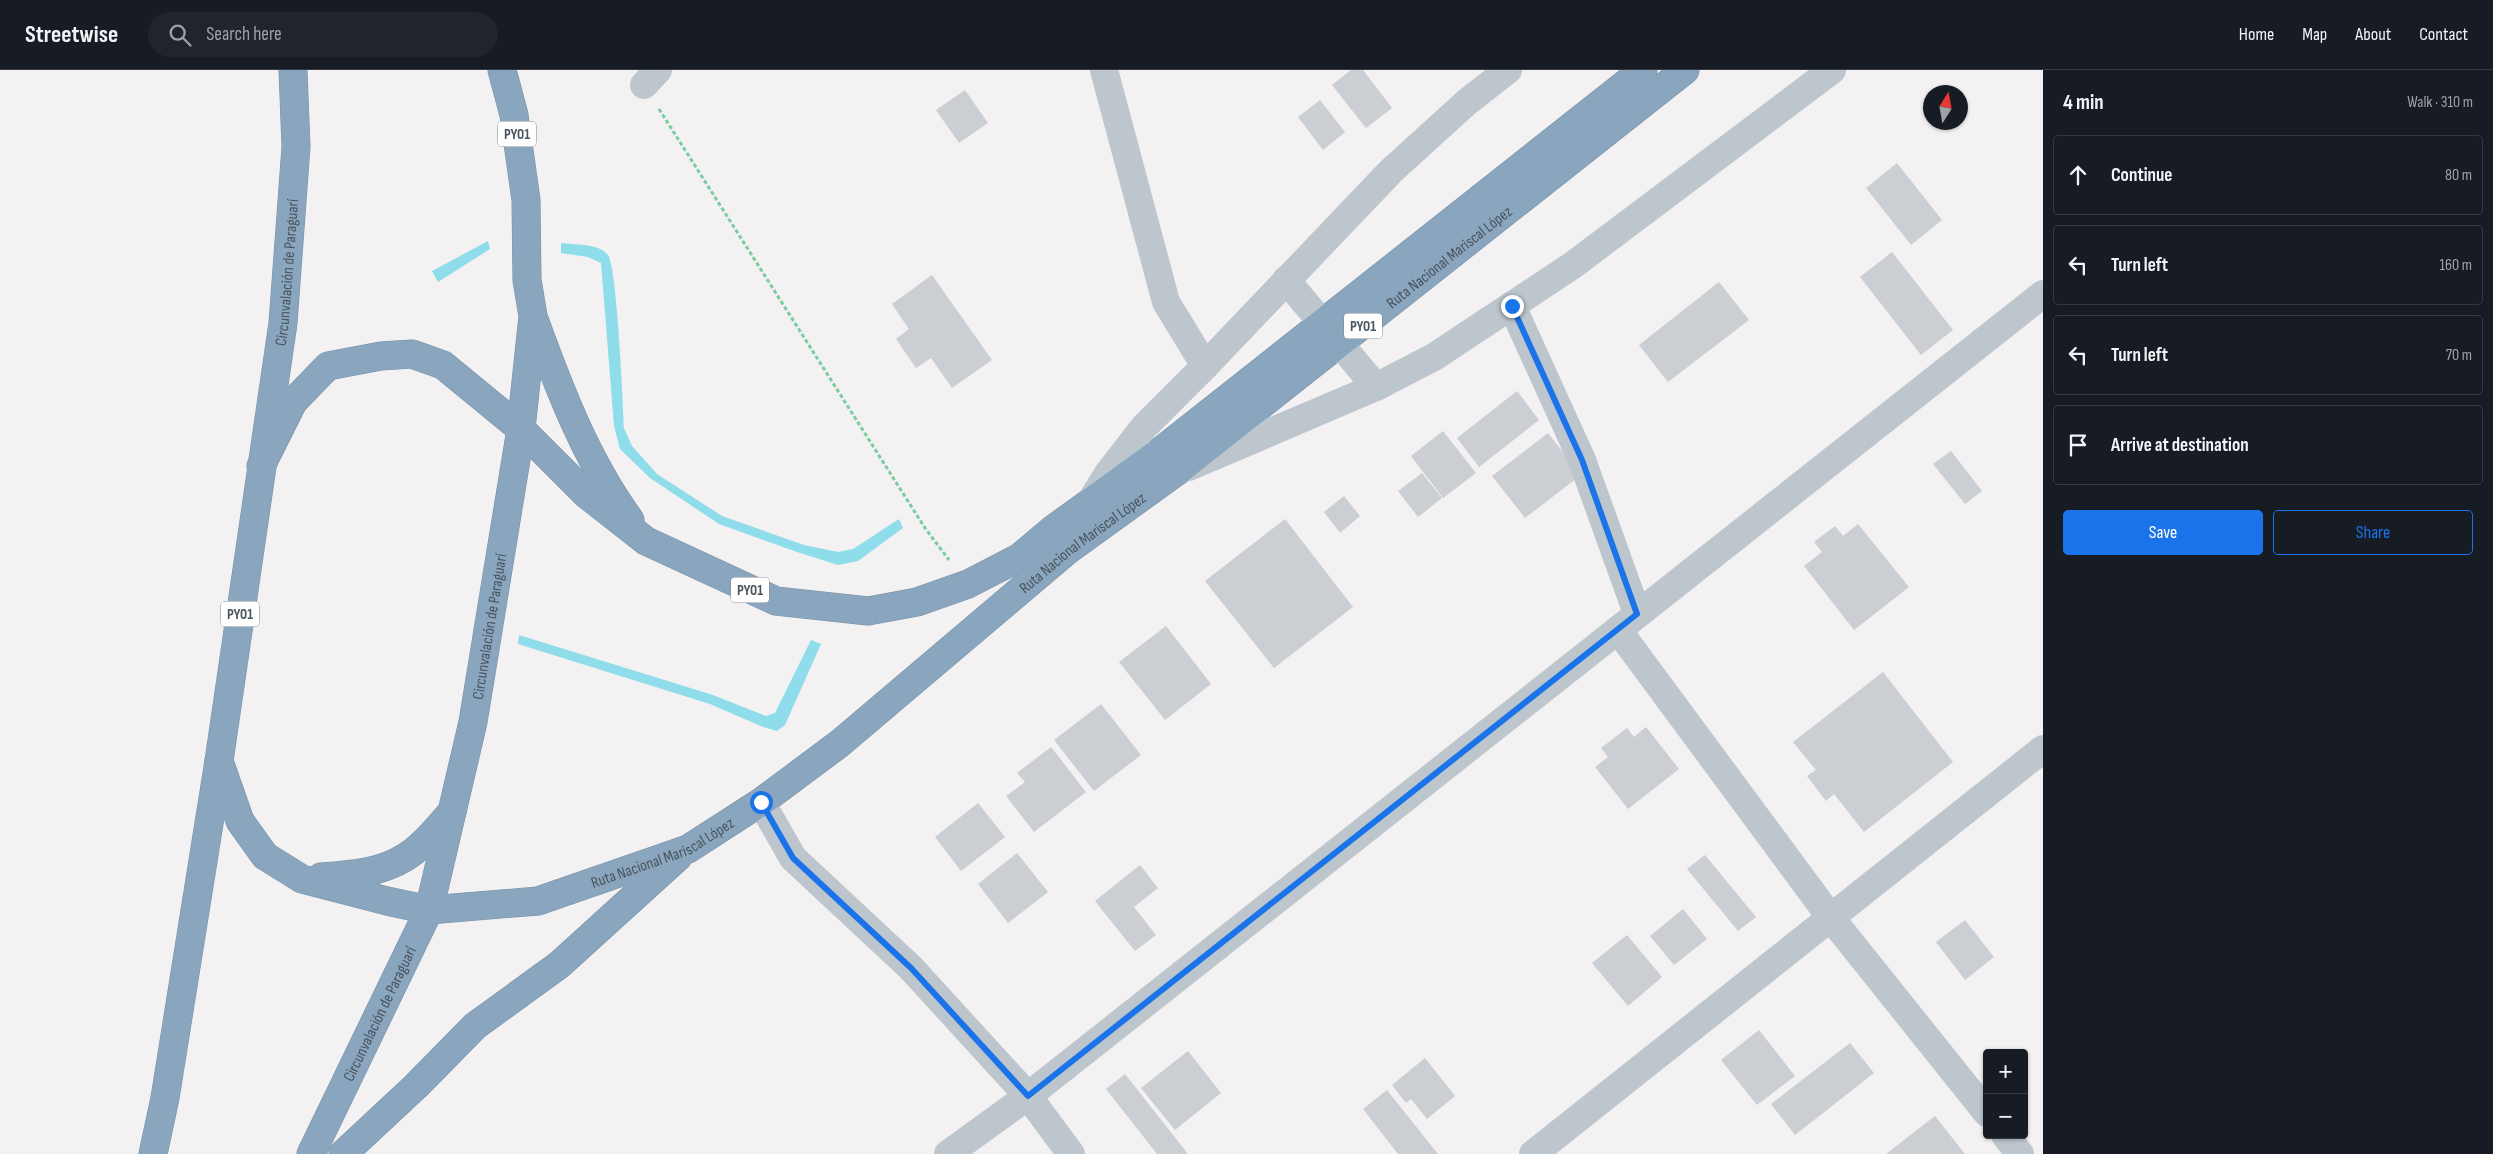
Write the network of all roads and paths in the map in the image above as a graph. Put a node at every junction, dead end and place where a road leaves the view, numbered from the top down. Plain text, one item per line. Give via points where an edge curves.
1 (293, 70) edge
2 (502, 70) edge
3 (1104, 70) edge
4 (1508, 70) edge
5 (1643, 70) edge
6 (1686, 70) edge
7 (1832, 70) edge
8 (651, 78) edge
9 (1286, 280) junction
10 (2043, 294) edge
11 (1512, 306) junction
12 (533, 316) junction
13 (1332, 334) junction
14 (1205, 366) junction
15 (1376, 386) junction
16 (521, 428) junction
17 (261, 466) junction
18 (1176, 472) junction
19 (1091, 501) junction
20 (646, 541) junction
21 (968, 584) junction
22 (1627, 622) junction
23 (2043, 749) edge
24 (219, 761) junction
25 (761, 802) junction
26 (452, 812) junction
27 (688, 848) junction
28 (302, 879) junction
29 (429, 910) junction
30 (1831, 918) junction
31 (1028, 1096) junction
32 (1983, 1108) edge
33 (2008, 1139) edge
34 (153, 1154) edge
35 (311, 1154) edge
36 (343, 1154) edge
37 (948, 1154) edge
38 (1070, 1154) edge
39 (1533, 1154) edge
40 (2020, 1154) edge

1 - 17 highway, Circunvalación de Paraguarí / PY01 via 296,148 292,225 283,323
2 - 12 highway, Circunvalación de Paraguarí / PY01 via 514,115 526,200 527,280
3 - 14 street via 1166,302
4 - 9 street via 1467,102 1392,171
5 - 13 highway, Ruta Nacional Mariscal López / PY01
6 - 13 highway, Ruta Nacional Mariscal López / PY01
7 - 11 street via 1573,265
8 - 21 path via 925,528
9 - 13 street
9 - 14 street
10 - 22 street
11 - 15 street via 1434,357
11 - 22 street via 1582,460
12 - 16 highway, Circunvalación de Paraguarí / PY01
12 - 20 highway via 563,400 615,500
13 - 15 street
13 - 18 highway, Ruta Nacional Mariscal López / PY01
13 - 19 highway, Ruta Nacional Mariscal López / PY01
14 - 19 street via 1144,427
15 - 18 street
16 - 17 highway, Ruta Nacional Mariscal López via 443,365 412,354 381,356 328,366 293,402
16 - 20 highway, Ruta Nacional Mariscal López / PY01 via 586,494
16 - 26 highway, Circunvalación de Paraguarí / PY01 via 473,722
17 - 24 highway, Circunvalación de Paraguarí / PY01
18 - 25 highway, Ruta Nacional Mariscal López / PY01 via 1068,550 839,744
19 - 21 highway, Ruta Nacional Mariscal López / PY01 via 1020,557
20 - 21 highway, Ruta Nacional Mariscal López / PY01 via 776,601 868,611 917,602
22 - 30 street
22 - 31 street
23 - 30 street
24 - 28 highway, Ruta Nacional Mariscal López via 240,820 265,856
24 - 34 highway, Circunvalación de Paraguarí / PY01 via 167,1089
25 - 27 highway, Ruta Nacional Mariscal López / PY01
25 - 31 street via 793,858 911,968
26 - 28 highway via 404,859 364,873
26 - 29 highway, Circunvalación de Paraguarí / PY01
27 - 29 highway, Ruta Nacional Mariscal López / PY01 via 538,901
27 - 36 highway via 559,965 475,1026
28 - 29 highway, Ruta Nacional Mariscal López
29 - 35 highway, Circunvalación de Paraguarí / PY01
30 - 32 street
30 - 39 street
31 - 37 street
31 - 38 street
33 - 40 street

